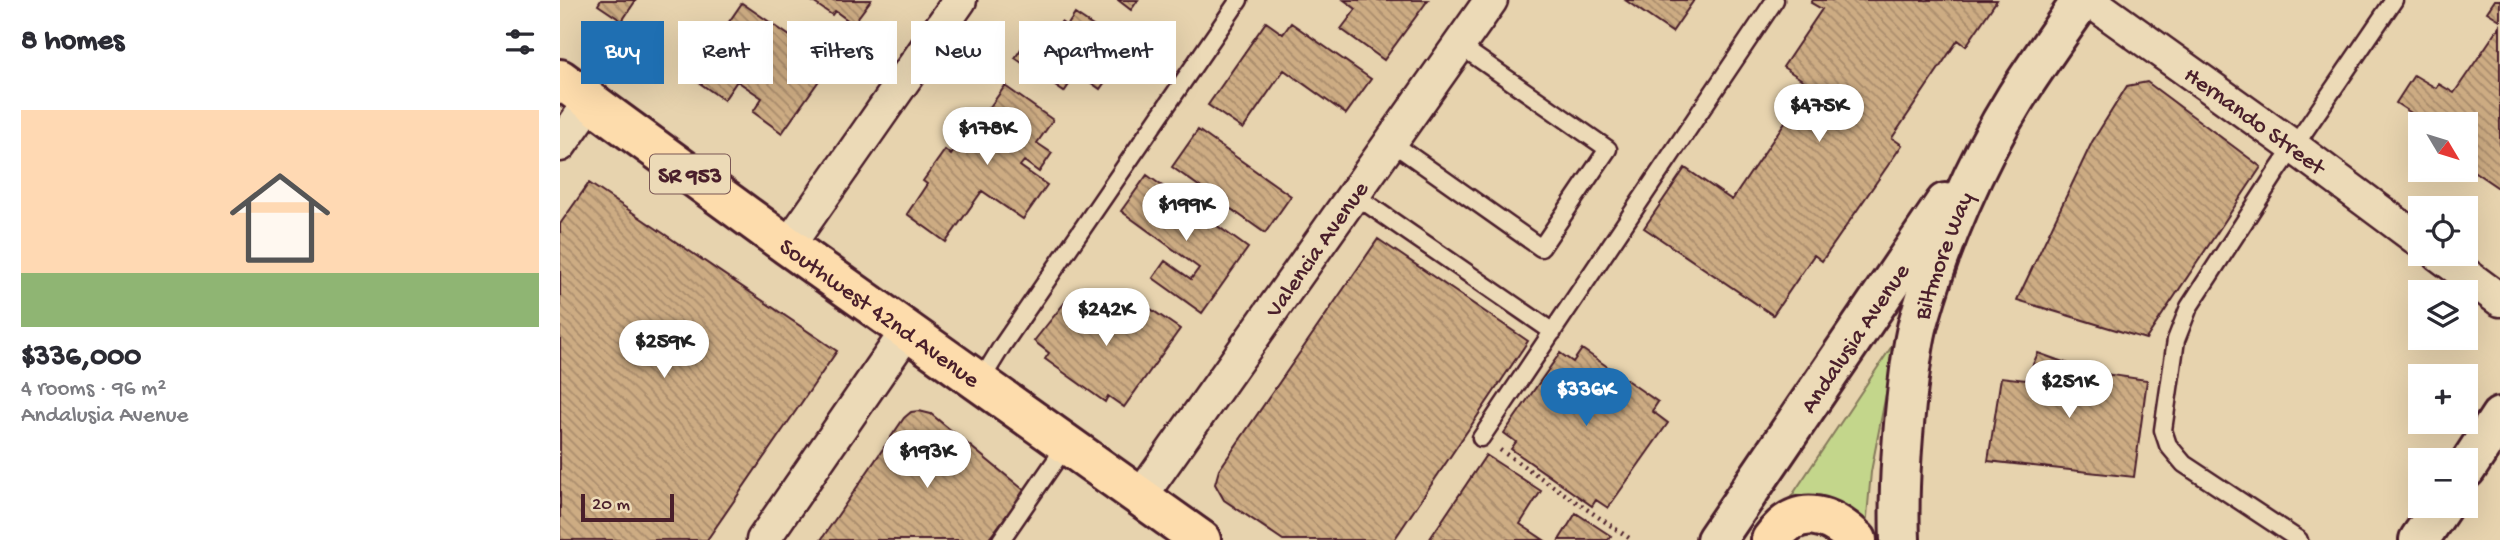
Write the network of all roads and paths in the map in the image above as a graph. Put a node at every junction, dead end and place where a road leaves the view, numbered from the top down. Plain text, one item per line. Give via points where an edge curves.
1 (960, 0) edge
2 (1239, 0) edge
3 (1491, 0) edge
4 (1775, 0) edge
5 (2082, 0) edge
6 (2089, 0) edge
7 (2394, 0) edge
8 (1459, 45) junction
9 (560, 79) edge
10 (2015, 100) junction
11 (591, 102) junction
12 (1391, 142) junction
13 (560, 145) edge
14 (2294, 147) junction
15 (1353, 194) junction
16 (2408, 232) edge
17 (788, 246) junction
18 (2454, 266) edge
19 (2500, 300) edge
20 (907, 331) junction
21 (1553, 332) junction
22 (980, 382) junction
23 (2500, 417) edge
24 (1481, 438) joint
25 (1067, 444) junction
26 (2478, 451) edge
27 (1140, 496) junction
28 (2434, 518) edge
29 (763, 540) edge
30 (1002, 540) edge
31 (1201, 540) edge
32 (1632, 540) edge
33 (1716, 540) edge
34 (1771, 540) edge
35 (1857, 540) edge
36 (1900, 540) edge
37 (2299, 540) edge
38 (2419, 540) edge

1 - 17 street
2 - 22 lane
3 - 8 street, Valencia Avenue
4 - 21 lane
5 - 10 street, Biltmore Way
6 - 14 street, Hernando Street
7 - 14 lane
8 - 12 street, Valencia Avenue
8 - 12 lane via 1608,149 1541,248
9 - 11 main road, Southwest 42nd Avenue / SR 953
10 - 33 street, Andalusia Avenue
10 - 36 street, Biltmore Way via 1943,247 1919,320 1903,426
11 - 13 street
11 - 17 main road, Southwest 42nd Avenue / SR 953
12 - 15 street, Valencia Avenue
14 - 16 street, Hernando Street
14 - 37 lane via 2189,307 2176,340 2163,430 2168,445 2184,464
15 - 21 lane
15 - 27 street, Valencia Avenue
17 - 20 main road, Southwest 42nd Avenue / SR 953
18 - 19 street
20 - 22 main road, Southwest 42nd Avenue / SR 953
20 - 29 street
21 - 24 lane
22 - 25 main road, Southwest 42nd Avenue / SR 953
23 - 26 street
24 - 32 path
25 - 27 main road, Southwest 42nd Avenue / SR 953
25 - 30 lane
27 - 31 main road, Southwest 42nd Avenue / SR 953
28 - 38 street
34 - 35 main road via 1780,526 1801,516 1836,522

